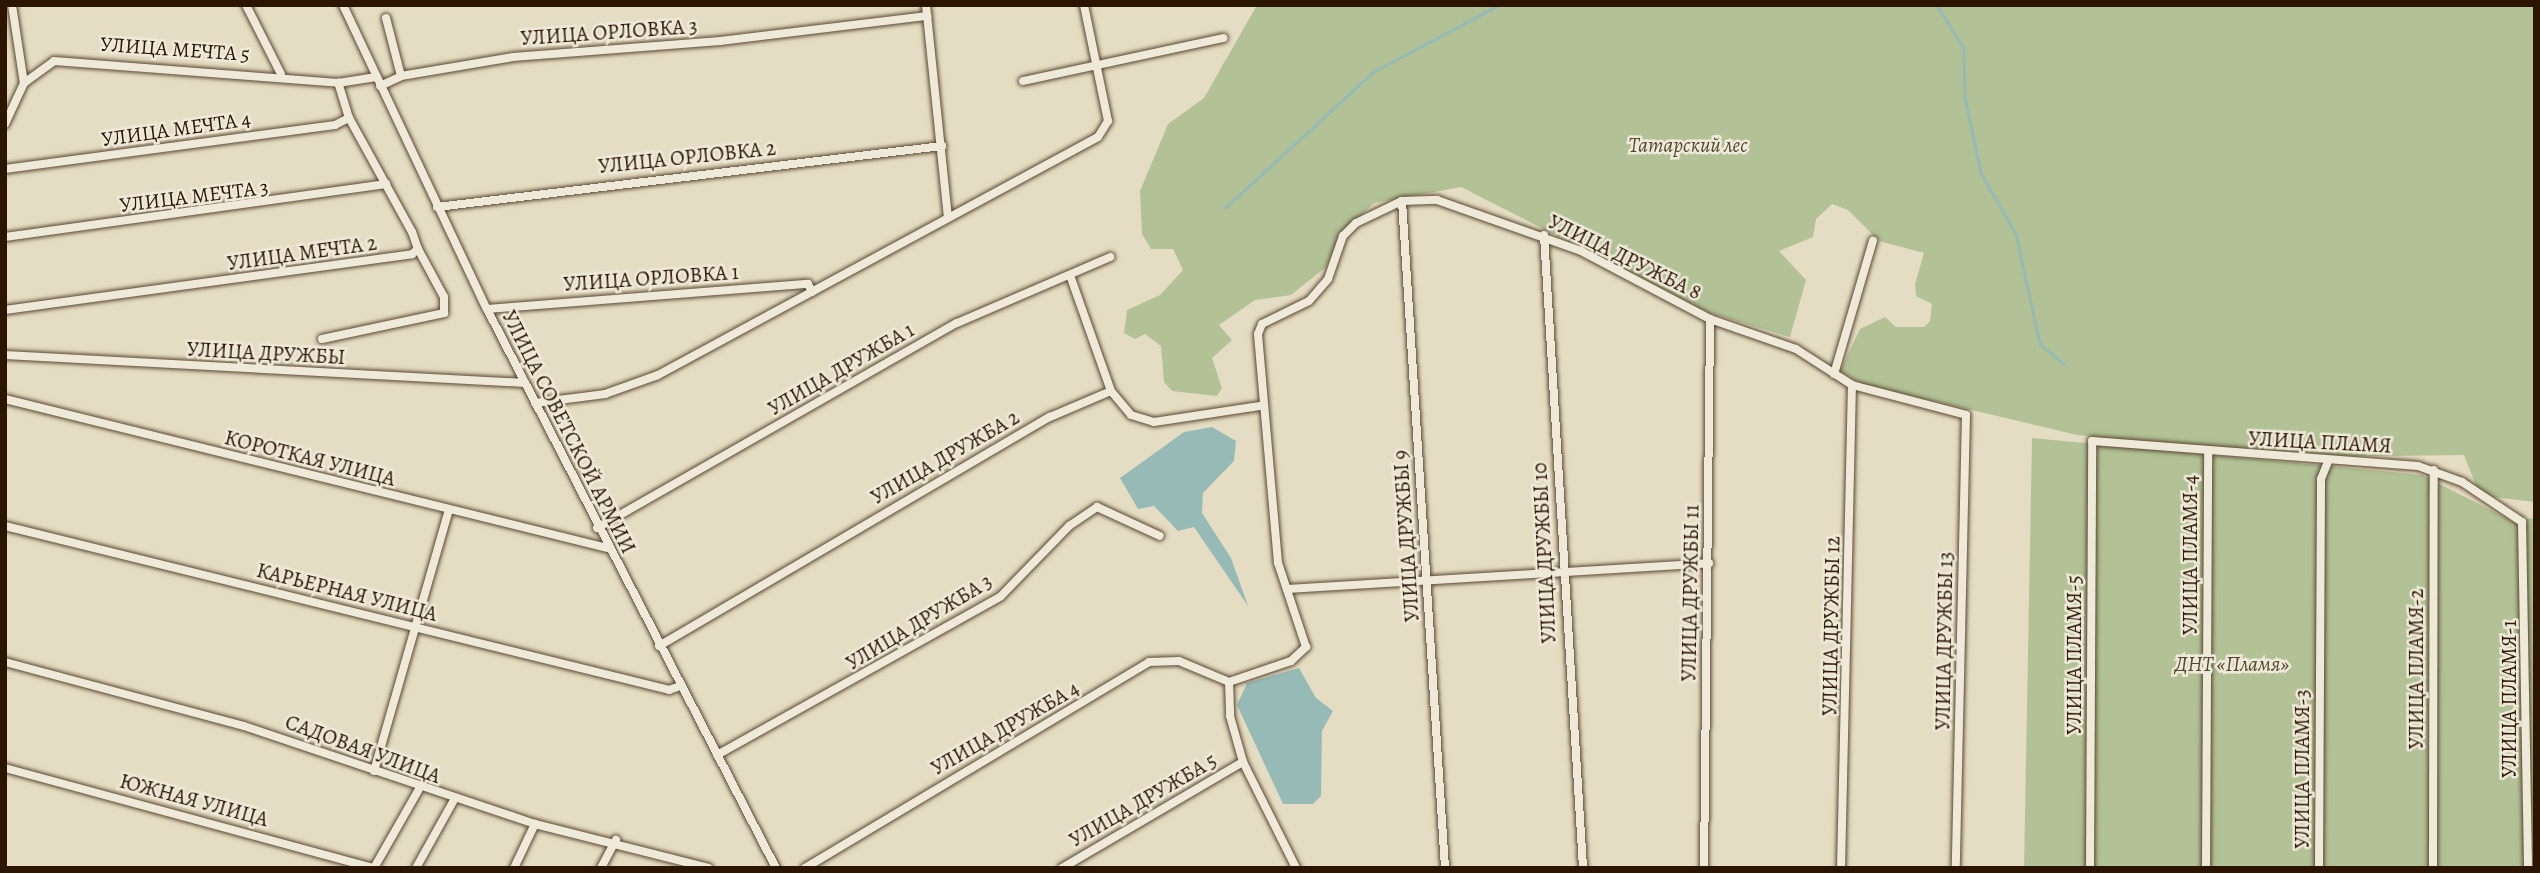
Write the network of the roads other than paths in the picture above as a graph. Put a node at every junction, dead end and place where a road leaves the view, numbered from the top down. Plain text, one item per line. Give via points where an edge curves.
1 (12, 5) edge
2 (246, 5) edge
3 (343, 5) edge
4 (926, 5) edge
5 (1084, 5) edge
6 (927, 16) junction
7 (386, 18) dead end
8 (1223, 38) dead end
9 (1096, 65) junction
10 (281, 74) junction
11 (401, 76) junction
12 (375, 77) junction
13 (1023, 80) dead end
14 (24, 83) junction
15 (338, 83) junction
16 (380, 86) junction
17 (349, 118) junction
18 (5, 124) edge
19 (942, 146) junction
20 (5, 169) edge
21 (386, 184) junction
22 (1402, 201) junction
23 (437, 207) junction
24 (948, 218) junction
25 (1544, 235) junction
26 (5, 237) edge
27 (1873, 241) dead end
28 (418, 249) junction
29 (1110, 257) dead end
30 (1070, 278) junction
31 (813, 292) junction
32 (486, 309) junction
33 (5, 310) edge
34 (1710, 319) junction
35 (322, 339) dead end
36 (5, 355) edge
37 (1834, 374) junction
38 (525, 383) junction
39 (1852, 385) junction
40 (1111, 391) junction
41 (5, 399) edge
42 (535, 403) junction
43 (1260, 406) junction
44 (1966, 415) joint
45 (2092, 442) joint
46 (2208, 453) junction
47 (2328, 462) junction
48 (2434, 470) junction
49 (449, 510) junction
50 (5, 526) edge
51 (597, 528) junction
52 (2526, 531) joint
53 (1160, 536) dead end
54 (607, 548) junction
55 (1709, 563) junction
56 (1562, 572) junction
57 (1426, 580) junction
58 (1287, 589) junction
59 (416, 627) junction
60 (659, 646) junction
61 (5, 662) edge
62 (1229, 682) junction
63 (680, 686) junction
64 (717, 755) junction
65 (1243, 762) junction
66 (5, 768) edge
67 (374, 771) junction
68 (419, 789) junction
69 (454, 800) junction
70 (535, 824) junction
71 (616, 840) junction
72 (706, 867) edge
73 (374, 868) edge
74 (416, 868) edge
75 (514, 868) edge
76 (601, 868) edge
77 (776, 868) edge
78 (805, 868) edge
79 (1062, 868) edge
80 (1296, 868) edge
81 (1445, 868) edge
82 (1583, 868) edge
83 (1704, 868) edge
84 (1841, 868) edge
85 (1956, 868) edge
86 (2090, 868) edge
87 (2206, 868) edge
88 (2319, 868) edge
89 (2433, 868) edge
90 (2528, 868) edge

1 - 14 street
2 - 10 street
3 - 12 street, УЛИЦА СОВЕТСКОЙ АРМИИ
4 - 6 street
5 - 9 street
6 - 11 street, УЛИЦА ОРЛОВКА 3 via 720,41 513,57
6 - 19 street
7 - 11 street
8 - 9 street
9 - 13 street
9 - 24 street via 1108,121 1098,137
10 - 14 street, УЛИЦА МЕЧТА 5 via 81,60 54,61
10 - 15 street, УЛИЦА МЕЧТА 5
11 - 16 street, УЛИЦА ОРЛОВКА 3
12 - 15 street, УЛИЦА МЕЧТА 5
12 - 16 street, УЛИЦА СОВЕТСКОЙ АРМИИ
14 - 18 street, УЛИЦА МЕЧТА 5
15 - 17 street
16 - 23 street, УЛИЦА СОВЕТСКОЙ АРМИИ
17 - 20 street, УЛИЦА МЕЧТА 4 via 335,125
17 - 21 street
19 - 23 street, УЛИЦА ОРЛОВКА 2
19 - 24 street
21 - 26 street, УЛИЦА МЕЧТА 3 via 361,193
21 - 28 street
22 - 25 street, УЛИЦА ДРУЖБА 8 via 1437,200
22 - 43 street, УЛИЦА ДРУЖБА 8 via 1356,223 1343,236 1328,279 1309,301 1262,324
22 - 57 street, УЛИЦА ДРУЖБЫ 9
23 - 32 street, УЛИЦА СОВЕТСКОЙ АРМИИ
24 - 31 street
25 - 34 street, УЛИЦА ДРУЖБА 8
25 - 56 street, УЛИЦА ДРУЖБЫ 10
27 - 37 street
28 - 33 street, УЛИЦА МЕЧТА 2 via 405,257
28 - 35 street via 444,297 444,313
29 - 30 street, УЛИЦА ДРУЖБА 1
30 - 40 street
30 - 51 street, УЛИЦА ДРУЖБА 1 via 957,323
31 - 32 street, УЛИЦА ОРЛОВКА 1 via 808,284
31 - 42 street via 658,375 605,394
32 - 38 street, УЛИЦА СОВЕТСКОЙ АРМИИ
34 - 37 street, УЛИЦА ДРУЖБА 8 via 1796,349
34 - 55 street, УЛИЦА ДРУЖБЫ 11
36 - 38 street, УЛИЦА ДРУЖБЫ
37 - 39 street, УЛИЦА ДРУЖБА 8
38 - 42 street, УЛИЦА СОВЕТСКОЙ АРМИИ
39 - 44 street, УЛИЦА ДРУЖБА 8
39 - 84 street, УЛИЦА ДРУЖБЫ 12
40 - 43 street via 1131,415 1154,422
40 - 60 street, УЛИЦА ДРУЖБА 2 via 1050,417
41 - 49 street, КОРОТКАЯ УЛИЦА
42 - 51 street, УЛИЦА СОВЕТСКОЙ АРМИИ
43 - 58 street, УЛИЦА ДРУЖБА 8 via 1278,563
44 - 85 street, УЛИЦА ДРУЖБЫ 13
45 - 46 street, УЛИЦА ПЛАМЯ
45 - 86 street, УЛИЦА ПЛАМЯ-5
46 - 47 street, УЛИЦА ПЛАМЯ
46 - 87 street, УЛИЦА ПЛАМЯ-4
47 - 48 street, УЛИЦА ПЛАМЯ
47 - 88 street, УЛИЦА ПЛАМЯ-3 via 2321,479
48 - 52 street, УЛИЦА ПЛАМЯ via 2514,513
48 - 89 street, УЛИЦА ПЛАМЯ-2
49 - 54 street, КОРОТКАЯ УЛИЦА
49 - 59 street
50 - 59 street, КАРЬЕРНАЯ УЛИЦА
51 - 54 street, УЛИЦА СОВЕТСКОЙ АРМИИ
52 - 90 street, УЛИЦА ПЛАМЯ-1
53 - 64 street, УЛИЦА ДРУЖБА 3 via 1097,507 1069,526 1001,596
54 - 60 street, УЛИЦА СОВЕТСКОЙ АРМИИ
55 - 56 street
55 - 83 street, УЛИЦА ДРУЖБЫ 11
56 - 57 street
56 - 82 street, УЛИЦА ДРУЖБЫ 10
57 - 58 street
57 - 81 street, УЛИЦА ДРУЖБЫ 9
58 - 62 street, УЛИЦА ДРУЖБА 8 via 1306,647 1291,661
59 - 63 street, КАРЬЕРНАЯ УЛИЦА via 669,690
59 - 67 street
60 - 63 street, УЛИЦА СОВЕТСКОЙ АРМИИ
61 - 67 street, САДОВАЯ УЛИЦА via 244,726
62 - 65 street via 1230,716
62 - 78 street, УЛИЦА ДРУЖБА 4 via 1179,661 1149,662
63 - 64 street, УЛИЦА СОВЕТСКОЙ АРМИИ
64 - 77 street, УЛИЦА СОВЕТСКОЙ АРМИИ
65 - 79 street, УЛИЦА ДРУЖБА 5
65 - 80 street
66 - 73 street, ЮЖНАЯ УЛИЦА
67 - 68 street, САДОВАЯ УЛИЦА
68 - 69 street, САДОВАЯ УЛИЦА
68 - 73 street
69 - 70 street, САДОВАЯ УЛИЦА
69 - 74 street
70 - 71 street, САДОВАЯ УЛИЦА
70 - 75 street
71 - 72 street, САДОВАЯ УЛИЦА
71 - 76 street

